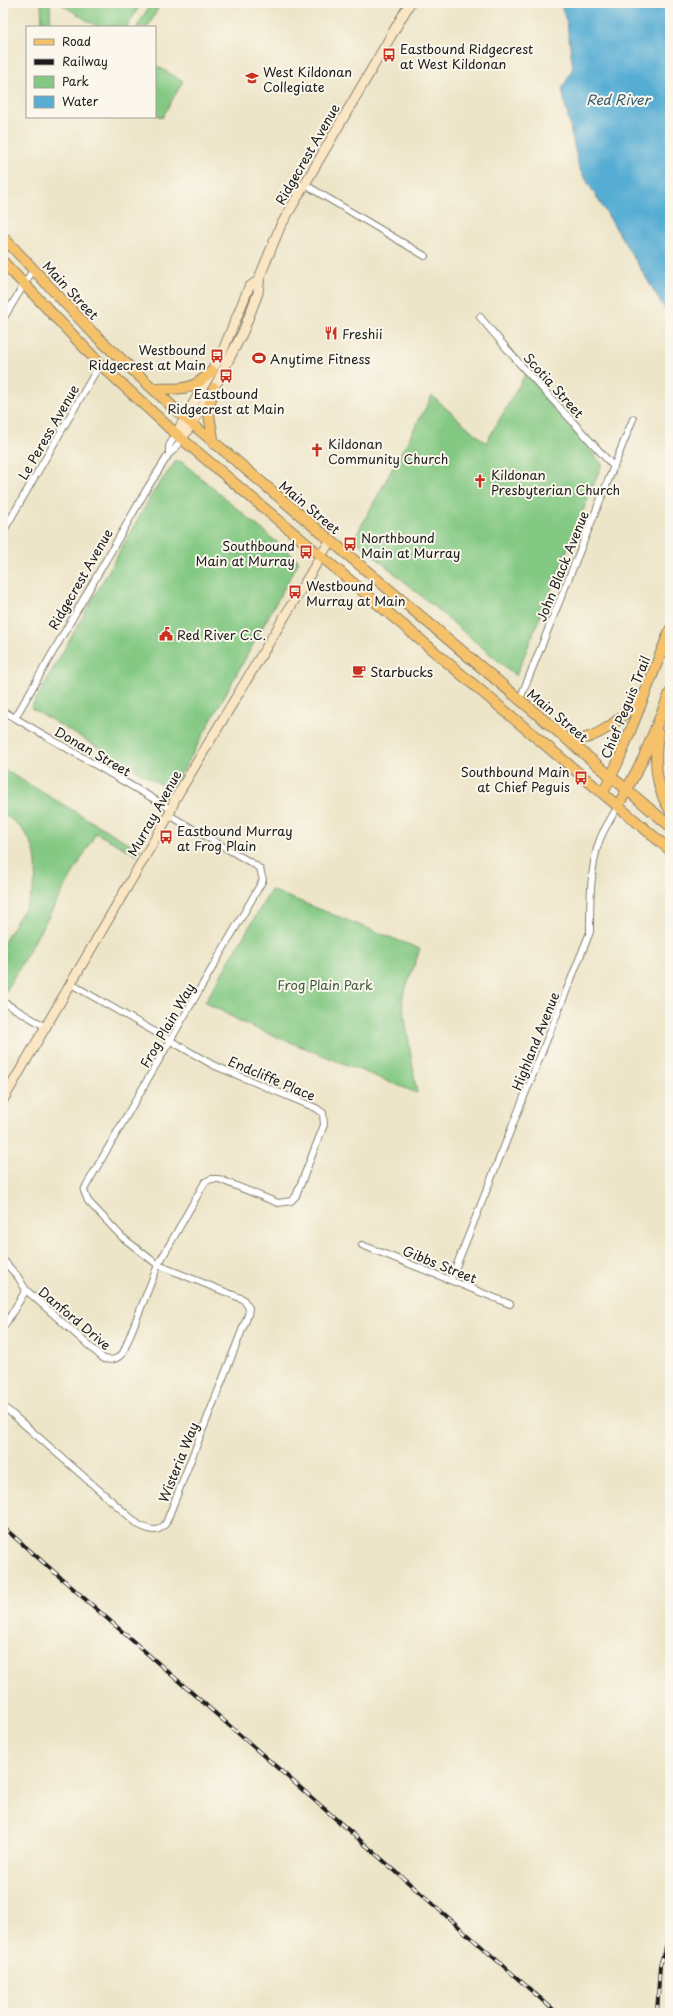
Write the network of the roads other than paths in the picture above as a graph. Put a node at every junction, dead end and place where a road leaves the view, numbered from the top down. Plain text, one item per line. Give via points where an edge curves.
1 (410, 3) edge
2 (304, 184) junction
3 (3, 237) edge
4 (425, 256) dead end
5 (3, 262) edge
6 (34, 270) junction
7 (259, 280) junction
8 (24, 285) junction
9 (480, 317) dead end
10 (3, 319) edge
11 (100, 364) junction
12 (212, 371) junction
13 (214, 388) junction
14 (153, 389) junction
15 (633, 419) dead end
16 (188, 421) junction
17 (179, 436) junction
18 (214, 444) junction
19 (614, 467) junction
20 (3, 532) edge
21 (330, 541) junction
22 (321, 556) junction
23 (670, 630) edge
24 (670, 693) edge
25 (644, 695) junction
26 (520, 699) junction
27 (3, 712) edge
28 (662, 714) junction
29 (15, 718) junction
30 (569, 741) junction
31 (611, 777) junction
32 (627, 790) junction
33 (603, 793) junction
34 (618, 806) junction
35 (670, 810) edge
36 (170, 812) junction
37 (670, 826) edge
38 (670, 850) edge
39 (71, 984) junction
40 (3, 1002) edge
41 (46, 1026) junction
42 (170, 1041) junction
43 (3, 1100) edge
44 (362, 1245) dead end
45 (3, 1260) edge
46 (158, 1264) junction
47 (451, 1279) junction
48 (26, 1290) junction
49 (510, 1304) dead end
50 (3, 1328) edge
51 (3, 1406) edge

1 - 2 street, Ridgecrest Avenue
2 - 4 street
2 - 7 street, Ridgecrest Avenue via 280,227
3 - 6 main road, Main Street
5 - 8 main road
6 - 8 street
6 - 14 main road, Main Street via 93,333
7 - 12 street, Ridgecrest Avenue via 249,287 222,355
7 - 13 street, Ridgecrest Avenue via 258,293 243,332
8 - 10 street
8 - 11 main road
9 - 19 street, Scotia Street
11 - 17 main road
11 - 20 street, Le Peress Avenue
12 - 14 main road via 201,382 190,387
12 - 16 street, Ridgecrest Avenue
13 - 16 street, Ridgecrest Avenue
13 - 18 main road via 208,409
14 - 16 main road, Main Street
15 - 19 street, John Black Avenue
16 - 17 street, Ridgecrest Avenue
16 - 18 main road, Main Street
17 - 22 main road
17 - 29 street, Ridgecrest Avenue via 169,446 168,454
18 - 21 main road, Main Street
19 - 26 street, John Black Avenue
21 - 22 street, Murray Avenue
21 - 26 main road, Main Street
22 - 33 main road
22 - 36 street, Murray Avenue via 175,799
23 - 25 main road, Chief Peguis Trail
24 - 28 main road
25 - 30 main road via 622,718 605,730 586,739
25 - 31 main road, Chief Peguis Trail
26 - 30 main road, Main Street
27 - 29 street, Donan Street
28 - 32 main road
28 - 35 main road via 656,750 656,772 663,799
29 - 36 street, Donan Street
30 - 31 main road, Main Street
31 - 32 main road, Main Street
31 - 33 main road, Chief Peguis Trail
32 - 34 main road
32 - 37 main road, Main Street
33 - 34 main road
34 - 38 main road
34 - 47 street, Highland Avenue via 597,849 590,903 590,932
36 - 39 street, Murray Avenue
36 - 42 street, Frog Plain Way via 255,865 260,869 263,880
39 - 41 street, Murray Avenue
39 - 42 street, Endcliffe Place
40 - 41 street
41 - 43 street, Murray Avenue
42 - 46 street, Frog Plain Way via 84,1191 88,1201 122,1237
42 - 46 street, Endcliffe Place via 213,1065 316,1108 323,1113 325,1119 296,1196 291,1201 278,1203 219,1179 211,1179 205,1182
44 - 47 street, Gibbs Street
45 - 48 street, Danford Drive
46 - 48 street, Danford Drive via 123,1353 110,1361
46 - 51 street, Wisteria Way via 243,1299 249,1308 162,1527 156,1530 139,1525
47 - 49 street, Gibbs Street
48 - 50 street

